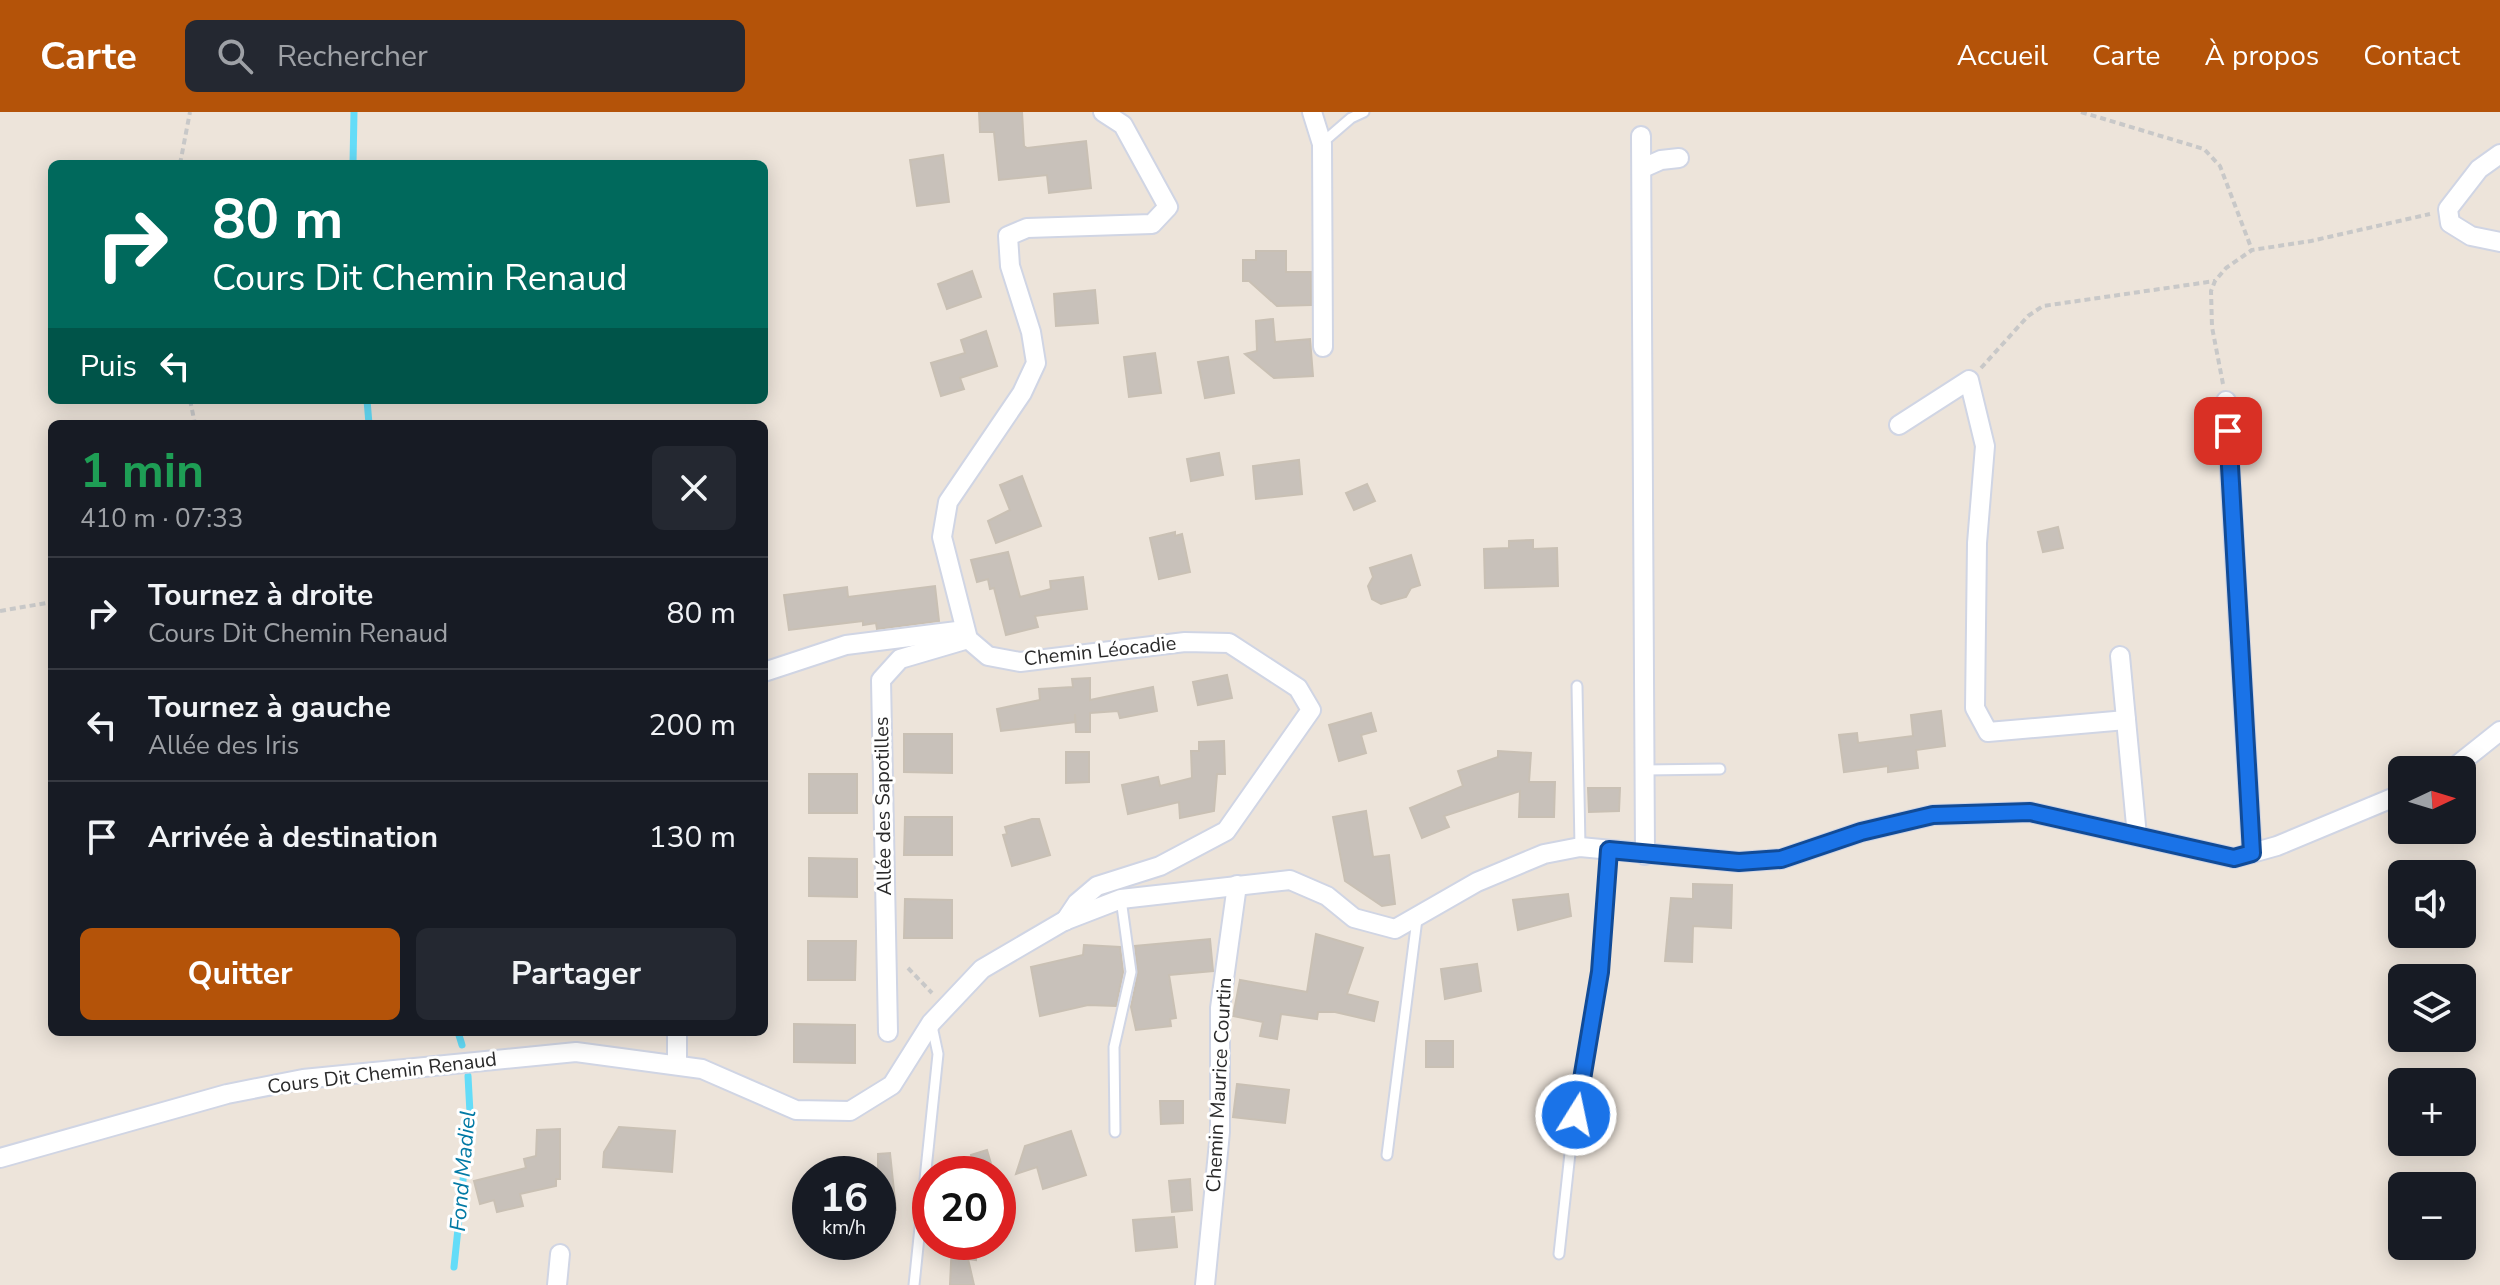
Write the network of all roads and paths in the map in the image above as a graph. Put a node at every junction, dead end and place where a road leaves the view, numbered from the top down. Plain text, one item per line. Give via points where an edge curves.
1 (190, 112) edge
2 (1103, 112) edge
3 (1312, 112) edge
4 (1364, 112) edge
5 (2081, 112) edge
6 (1641, 136) dead end
7 (1322, 144) junction
8 (2500, 154) edge
9 (1679, 158) dead end
10 (181, 160) edge
11 (1643, 168) junction
12 (2448, 209) junction
13 (2500, 242) edge
14 (2252, 250) junction
15 (2215, 281) junction
16 (1323, 347) dead end
17 (1969, 380) junction
18 (2226, 401) joint
19 (1899, 425) dead end
20 (48, 603) edge
21 (0, 611) edge
22 (966, 634) junction
23 (2120, 656) dead end
24 (768, 671) edge
25 (1577, 686) dead end
26 (2126, 720) junction
27 (2500, 731) edge
28 (2469, 756) edge
29 (1720, 769) dead end
30 (1645, 770) junction
31 (2388, 800) edge
32 (2137, 836) junction
33 (1580, 847) junction
34 (1609, 850) junction
35 (2252, 853) junction
36 (1645, 855) junction
37 (1237, 885) junction
38 (1121, 899) junction
39 (1417, 919) junction
40 (1064, 921) junction
41 (886, 963) junction
42 (945, 1006) junction
43 (931, 1023) junction
44 (888, 1032) dead end
45 (677, 1036) edge
46 (677, 1065) junction
47 (1115, 1132) dead end
48 (1387, 1155) dead end
49 (0, 1158) edge
50 (560, 1254) dead end
51 (1559, 1254) dead end
52 (557, 1285) edge
53 (914, 1285) edge
54 (1205, 1285) edge

1 - 10 path
2 - 22 street via 1123,125 1168,207 1152,224 1027,228 1008,236 1010,266 1036,363 1022,393 948,502 942,537
3 - 7 street
4 - 7 lane
5 - 14 path via 2204,149 2220,166
6 - 11 street
7 - 16 street
8 - 12 street via 2479,169
9 - 11 street
11 - 30 street
12 - 13 street via 2450,223 2471,236
12 - 14 path
14 - 15 path
15 - 17 path via 2043,306
15 - 18 path via 2212,327
17 - 19 street
17 - 26 street via 1985,446 1977,543 1975,708 1980,724 1988,732
18 - 35 street
20 - 21 path
22 - 24 street via 846,645
22 - 40 street, Chemin Léocadie via 988,656 1020,662 1185,642 1229,643 1298,688 1311,710 1226,831 1160,866 1097,886
22 - 41 street, Allée des Sapotilles via 900,659 881,680
23 - 26 street
25 - 33 lane
26 - 32 street
27 - 28 street
29 - 30 lane
30 - 36 street
31 - 35 street, Cours Dit Chemin Renaud
32 - 35 street, Cours Dit Chemin Renaud via 2234,858
32 - 36 street, Cours Dit Chemin Renaud via 2030,812 1947,814 1861,832 1781,859 1739,862
33 - 34 street, Cours Dit Chemin Renaud
33 - 39 street, Cours Dit Chemin Renaud via 1544,854 1477,882
34 - 36 street, Cours Dit Chemin Renaud
34 - 51 lane via 1600,972
37 - 38 street, Cours Dit Chemin Renaud
37 - 39 street, Cours Dit Chemin Renaud via 1290,880 1327,896 1354,918 1395,929
37 - 54 street, Chemin Maurice Courtin via 1220,1008 1220,1132
38 - 40 street, Cours Dit Chemin Renaud
38 - 47 lane via 1131,972 1114,1047
39 - 48 lane
40 - 42 street, Cours Dit Chemin Renaud via 982,969
41 - 42 path via 906,966
41 - 44 street, Allée des Sapotilles
42 - 43 street, Cours Dit Chemin Renaud
43 - 46 street, Cours Dit Chemin Renaud via 892,1085 850,1111 796,1110 702,1069
43 - 53 lane via 938,1054
45 - 46 street
46 - 49 street, Cours Dit Chemin Renaud via 576,1052 303,1079 227,1094
50 - 52 street

